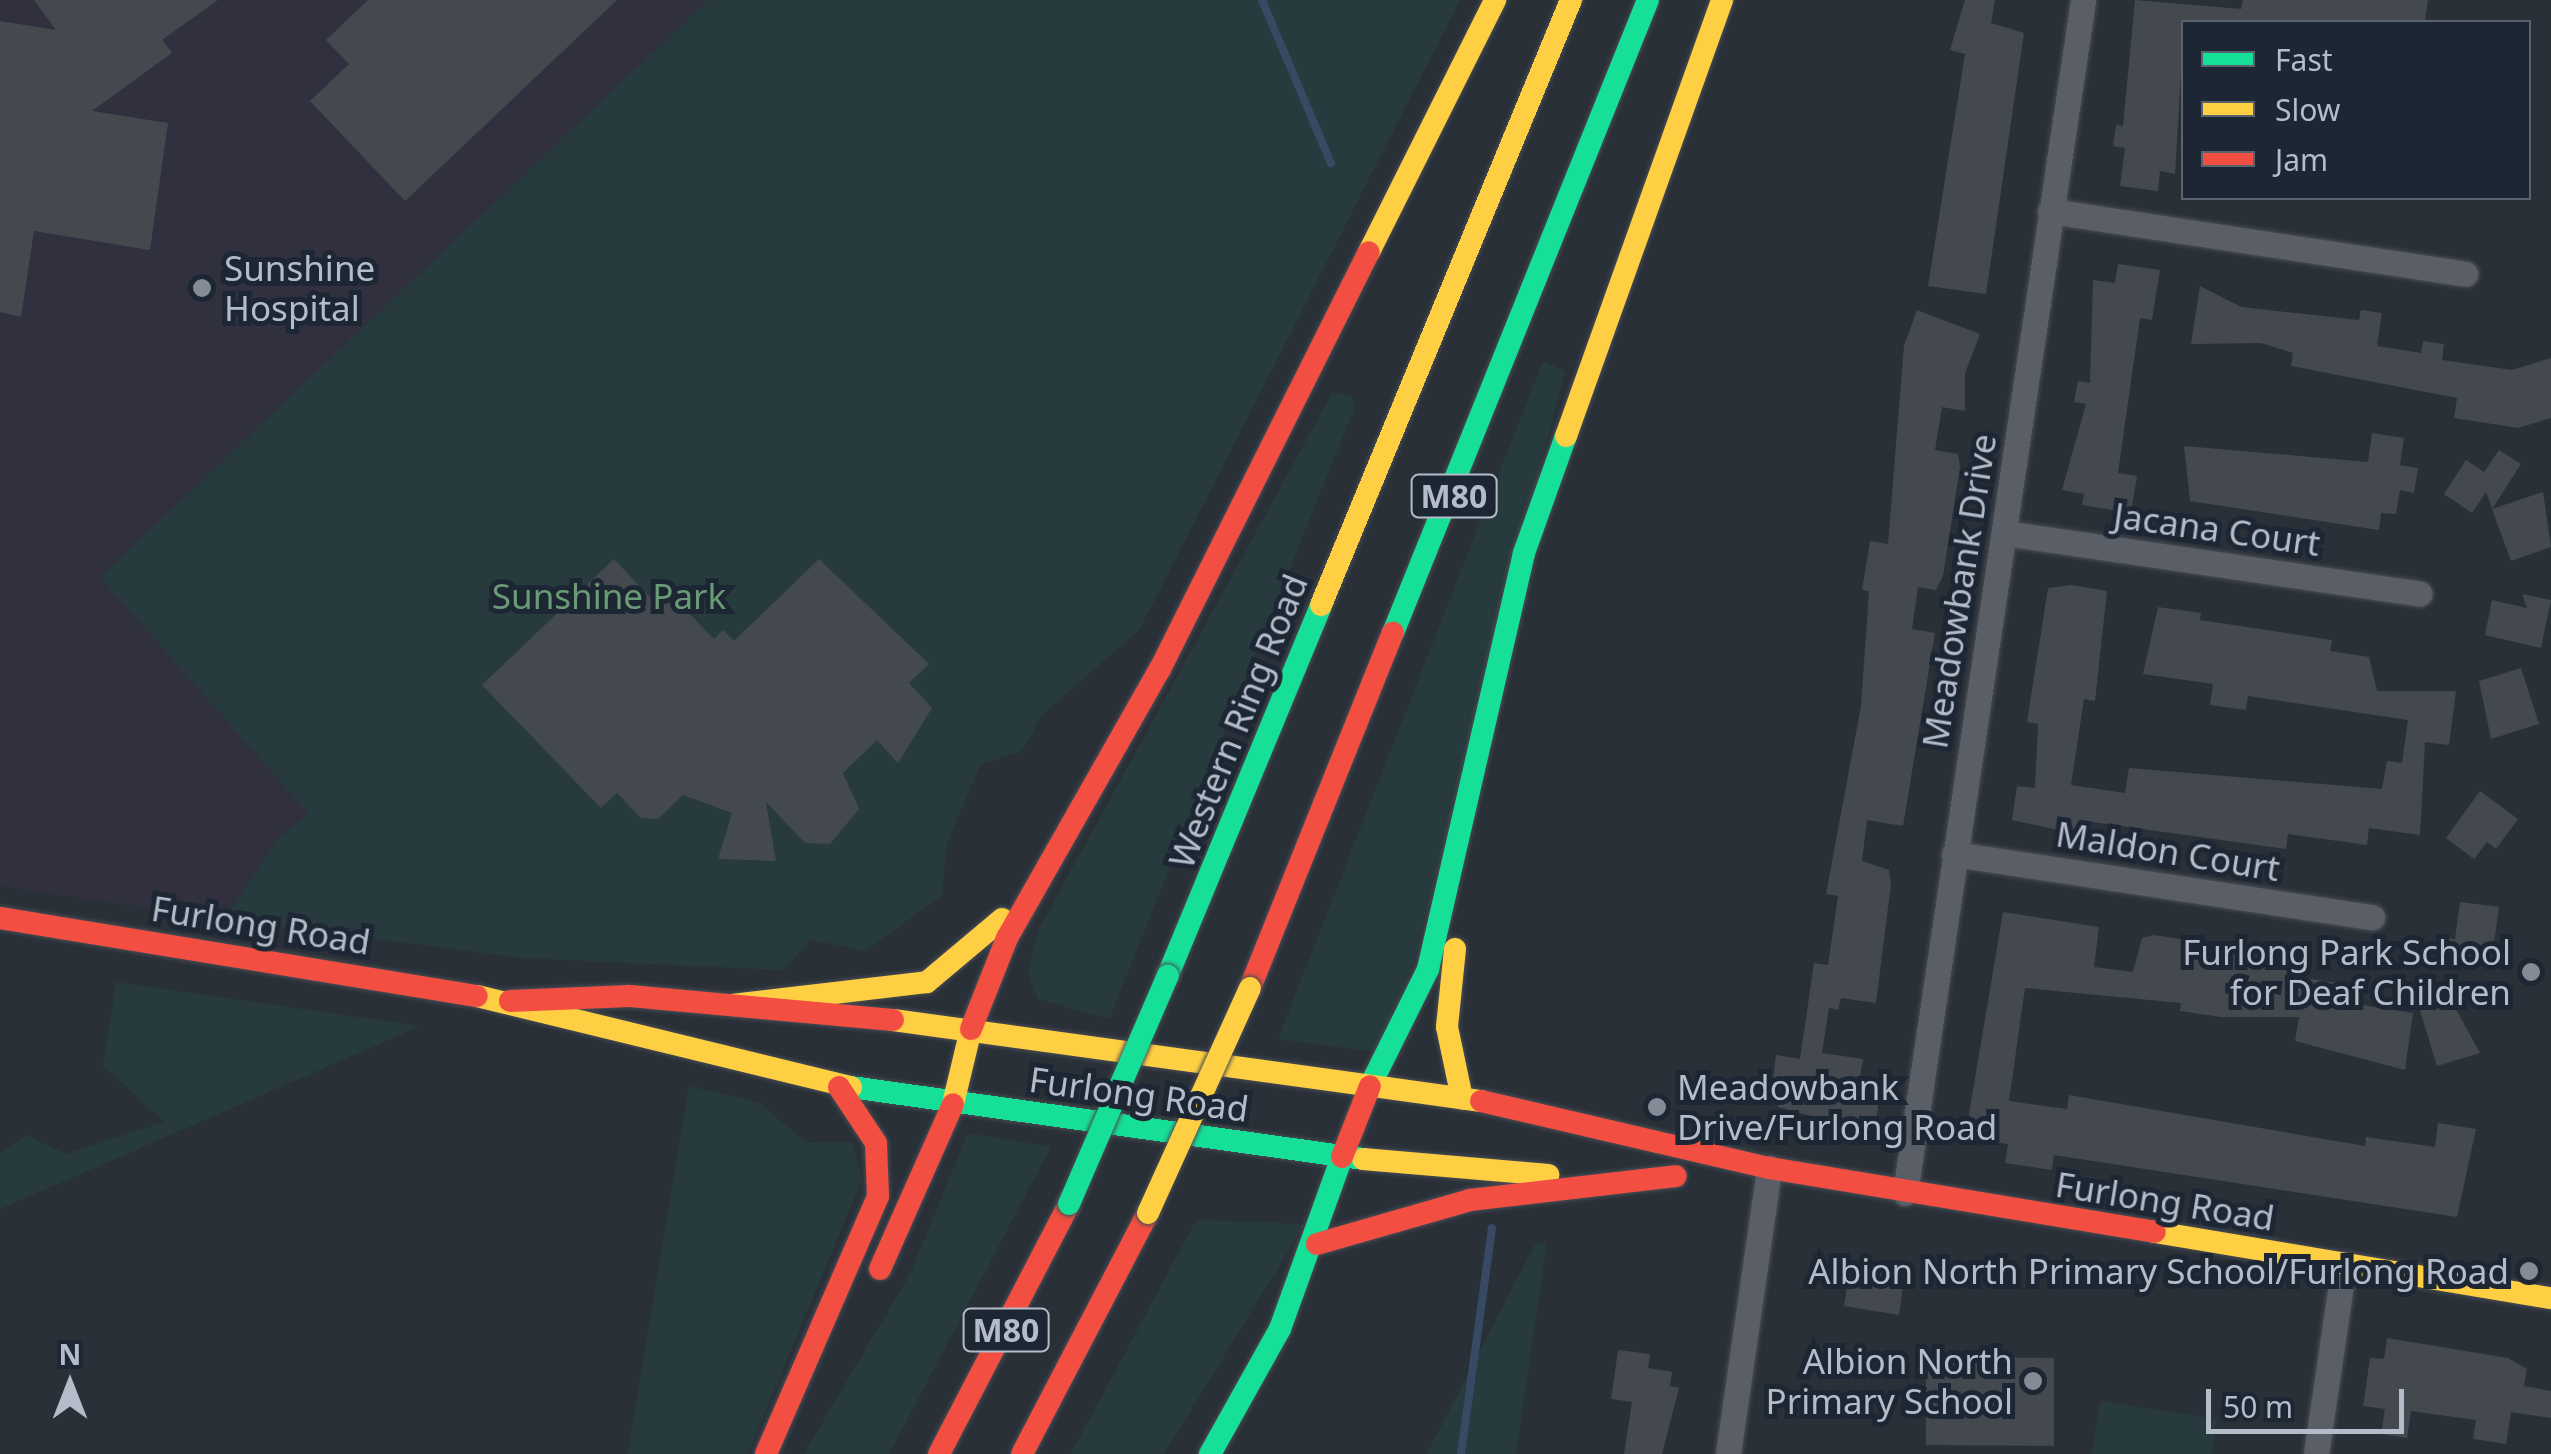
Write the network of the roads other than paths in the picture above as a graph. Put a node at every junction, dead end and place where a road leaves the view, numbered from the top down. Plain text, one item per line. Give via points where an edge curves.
1 (1495, 0) edge
2 (1572, 0) edge
3 (1648, 0) edge
4 (1722, 0) edge
5 (2082, 0) edge
6 (2050, 211) junction
7 (2466, 274) dead end
8 (2004, 533) junction
9 (2420, 594) dead end
10 (1495, 685) junction
11 (1057, 852) junction
12 (1954, 854) junction
13 (2372, 917) dead end
14 (0, 918) edge
15 (510, 1001) junction
16 (732, 1005) junction
17 (971, 1029) junction
18 (839, 1086) junction
19 (1370, 1086) junction
20 (1462, 1098) junction
21 (953, 1104) junction
22 (1342, 1157) junction
23 (1769, 1168) junction
24 (1676, 1176) junction
25 (1905, 1194) junction
26 (1316, 1244) junction
27 (2344, 1265) junction
28 (870, 1292) dead end
29 (2551, 1298) edge
30 (851, 1325) dead end
31 (766, 1454) edge
32 (938, 1454) edge
33 (1022, 1454) edge
34 (1210, 1454) edge
35 (1728, 1454) edge
36 (2316, 1454) edge

1 - 11 main road via 1160,668
2 - 32 main road, Western Ring Road / M80, bridge via 1070,1204
3 - 33 main road, M80, bridge via 1250,988 1148,1213
4 - 10 main road via 1536,516
5 - 6 street, Meadowbank Drive
6 - 7 street
6 - 8 street, Meadowbank Drive
8 - 9 street, Jacana Court
8 - 12 street, Meadowbank Drive
10 - 19 main road via 1428,969
10 - 20 main road via 1448,998
11 - 16 main road via 990,934 927,982
11 - 17 main road via 1006,938
12 - 13 street, Maldon Court
12 - 25 street, Meadowbank Drive
14 - 15 main road, Furlong Road
15 - 16 main road, Furlong Road via 630,996
15 - 18 main road, Furlong Road
16 - 17 main road, Furlong Road
17 - 19 main road, Furlong Road
17 - 21 main road
18 - 21 main road, Furlong Road
18 - 31 main road via 876,1142 878,1196
19 - 20 main road, Furlong Road
19 - 22 main road
20 - 23 main road, Furlong Road via 1609,1124
21 - 22 main road, Furlong Road
21 - 28 main road
22 - 24 main road, Furlong Road via 1495,1174
22 - 26 main road
23 - 24 main road, Furlong Road
23 - 25 main road, Furlong Road
23 - 35 street
24 - 26 main road via 1470,1200
25 - 27 main road, Furlong Road
26 - 34 main road
27 - 29 main road, Furlong Road
27 - 36 street
30 - 31 main road

